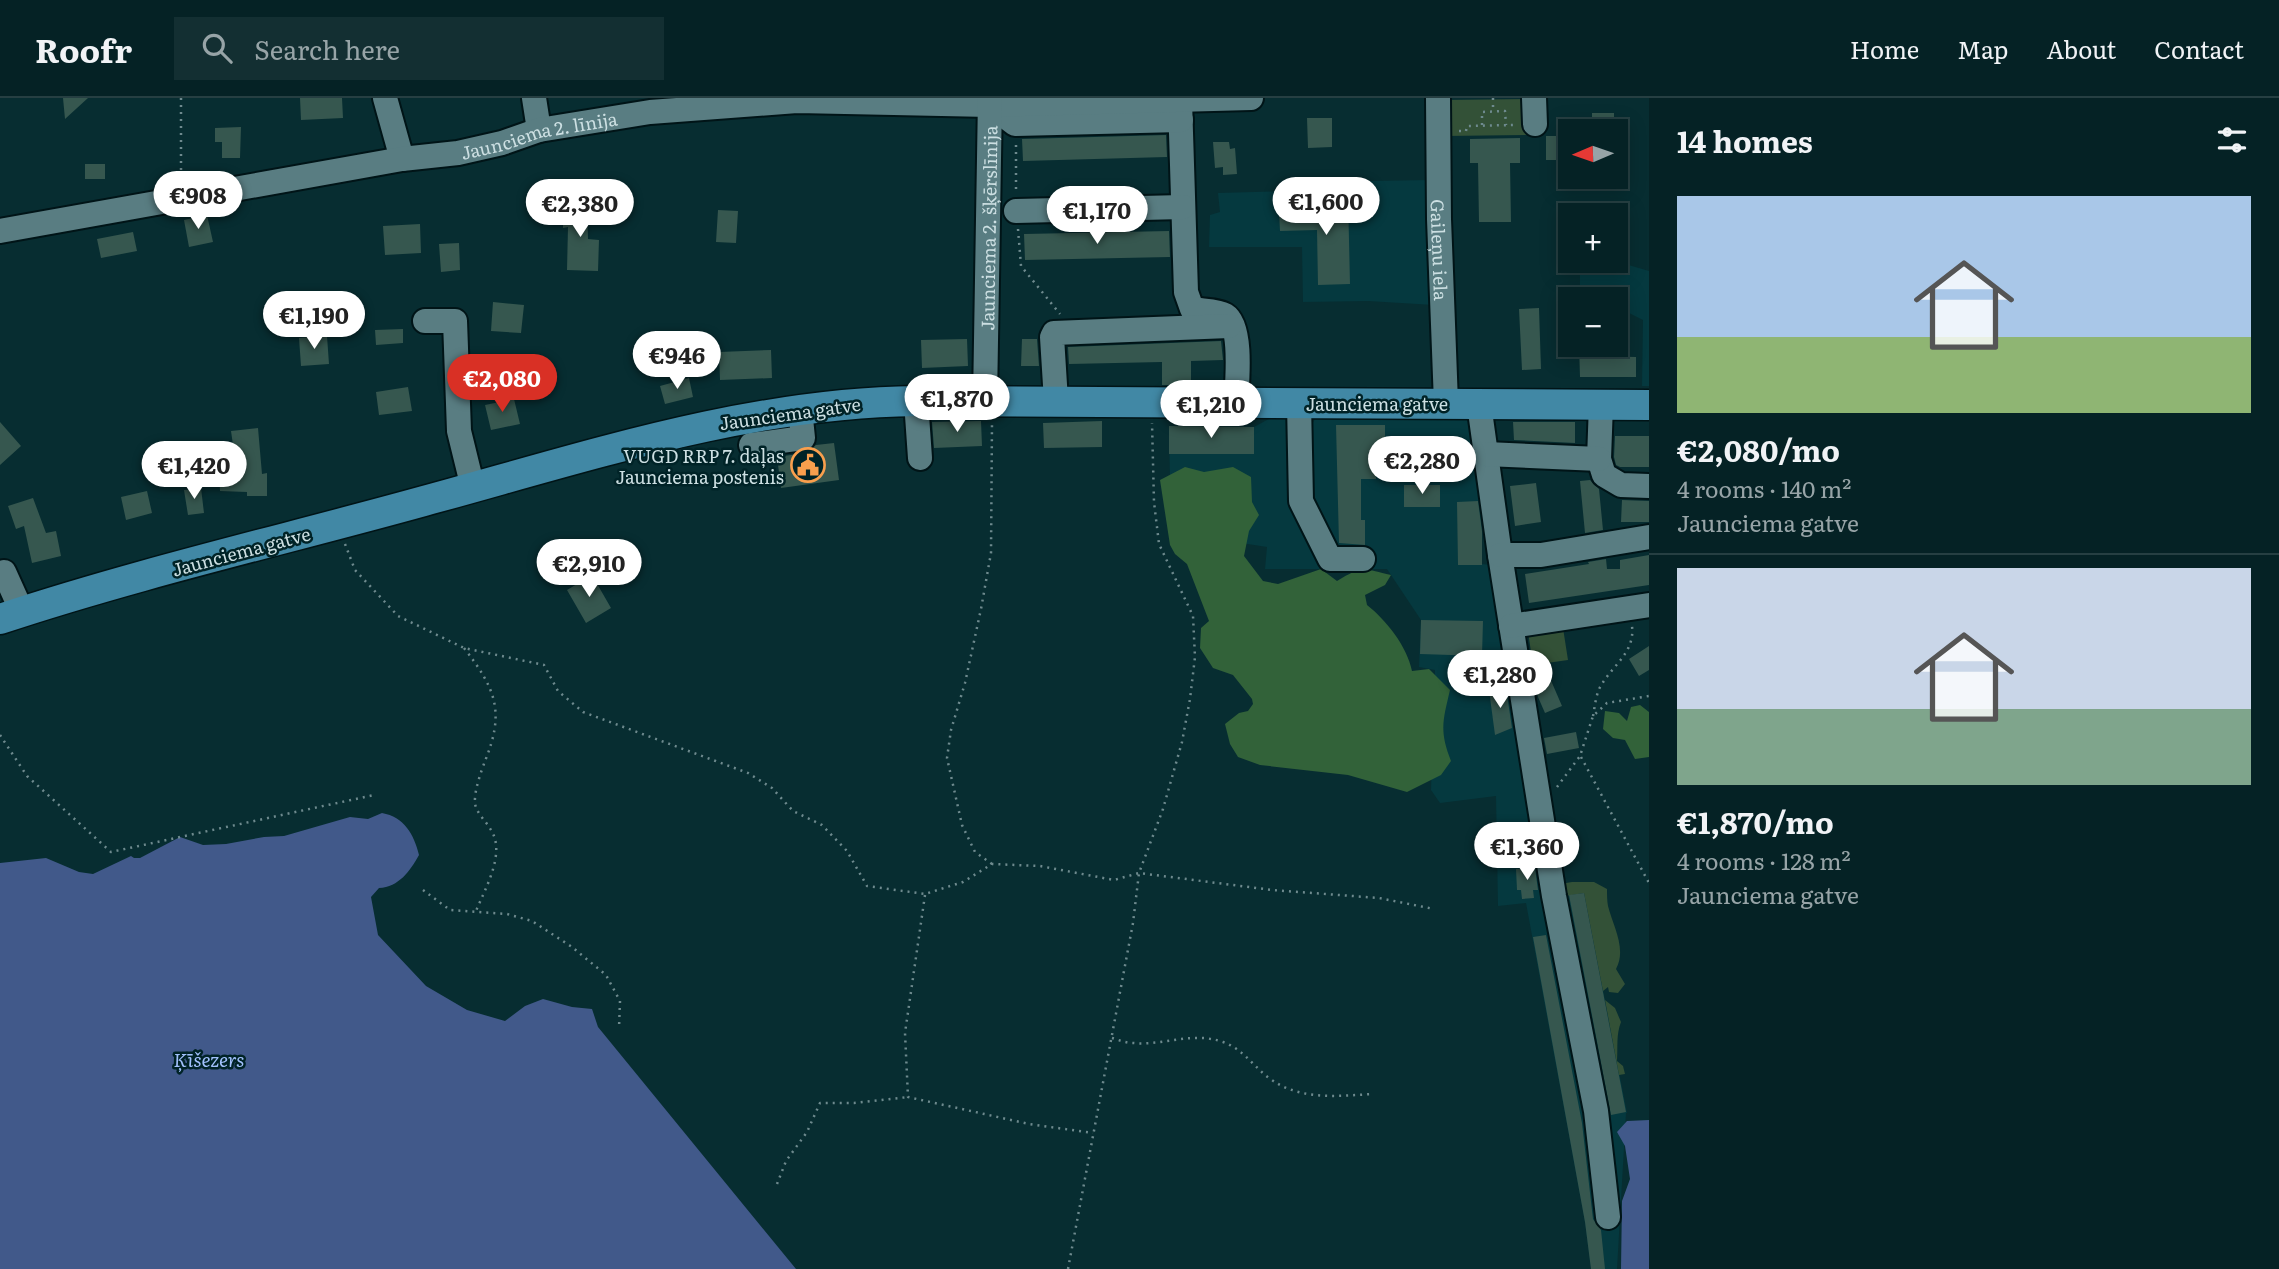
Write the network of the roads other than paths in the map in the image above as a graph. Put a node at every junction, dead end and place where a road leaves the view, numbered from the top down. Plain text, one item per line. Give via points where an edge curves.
1 (385, 98) edge
2 (534, 98) edge
3 (1251, 98) edge
4 (1438, 98) edge
5 (1534, 98) edge
6 (797, 100) edge
7 (990, 102) edge
8 (1180, 111) junction
9 (1535, 124) road end
10 (539, 130) junction
11 (402, 159) junction
12 (1182, 207) junction
13 (1016, 211) road end
14 (0, 231) edge
15 (425, 321) dead end
16 (1234, 326) junction
17 (916, 401) junction
18 (988, 401) junction
19 (1056, 401) junction
20 (1236, 402) junction
21 (1299, 403) junction
22 (1446, 403) junction
23 (1479, 404) junction
24 (1601, 404) junction
25 (1649, 405) edge
26 (800, 409) junction
27 (751, 445) dead end
28 (1486, 454) junction
29 (919, 458) dead end
30 (1599, 459) junction
31 (1649, 486) edge
32 (473, 488) junction
33 (1649, 537) edge
34 (1500, 555) junction
35 (1363, 559) dead end
36 (0, 574) edge
37 (1639, 606) edge
38 (11, 615) edge
39 (1511, 626) junction
40 (1608, 1217) dead end

1 - 11 street
2 - 10 street
3 - 8 street, Jaunciema 2. līnija
4 - 22 street, Gaileņu iela
5 - 9 street
6 - 7 street, Jaunciema 2. līnija
6 - 10 street, Jaunciema 2. līnija via 650,112
7 - 8 street, Jaunciema 2. līnija
7 - 8 street via 1015,124
7 - 18 street, Jaunciema 2. šķērslīnija
8 - 12 street
10 - 11 street, Jaunciema 2. līnija via 457,153
11 - 14 street, Jaunciema 2. līnija
12 - 13 street
12 - 16 street via 1186,292 1192,309 1222,314
15 - 32 street via 456,321 459,431
16 - 19 street via 1054,333
16 - 20 street
17 - 18 main road, Jaunciema gatve
17 - 26 main road, Jaunciema gatve
17 - 29 street
18 - 19 main road, Jaunciema gatve
19 - 20 main road, Jaunciema gatve
20 - 21 main road, Jaunciema gatve
21 - 22 main road, Jaunciema gatve
21 - 35 street via 1301,501 1330,559
22 - 23 main road, Jaunciema gatve
23 - 24 main road, Jaunciema gatve
23 - 28 street
24 - 25 main road, Jaunciema gatve
24 - 30 street
26 - 27 street via 803,438
26 - 32 main road, Jaunciema gatve via 702,426
28 - 30 street
28 - 34 street
30 - 31 street via 1604,475 1621,485
32 - 38 main road, Jaunciema gatve
33 - 34 street via 1541,555
34 - 39 street
36 - 38 street via 4,572
37 - 39 street
39 - 40 street via 1554,896 1596,1111

